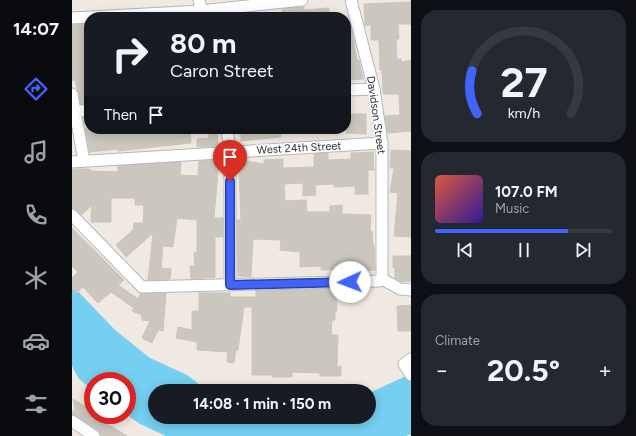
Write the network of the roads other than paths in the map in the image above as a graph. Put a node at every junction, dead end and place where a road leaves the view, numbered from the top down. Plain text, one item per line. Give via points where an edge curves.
1 (199, 0) edge
2 (302, 0) edge
3 (351, 0) edge
4 (202, 12) edge
5 (216, 12) edge
6 (72, 18) edge
7 (84, 18) edge
8 (374, 89) junction
9 (351, 90) edge
10 (72, 94) edge
11 (84, 110) edge
12 (74, 111) edge
13 (228, 134) edge
14 (382, 143) junction
15 (230, 152) junction
16 (84, 161) junction
17 (72, 162) edge
18 (72, 215) edge
19 (382, 280) junction
20 (230, 285) junction
21 (411, 290) edge
22 (72, 421) edge
23 (94, 436) edge

1 - 4 street
2 - 5 street
3 - 8 street, Davidson Street
6 - 7 street
8 - 9 street
8 - 14 street, Davidson Street
10 - 12 street
11 - 12 street
12 - 16 street
13 - 15 street
14 - 15 street, West 24th Street
14 - 19 street, Davidson Street
15 - 16 street, West 24th Street
15 - 20 street
16 - 17 street, West 24th Street
18 - 20 street via 142,287
19 - 20 street
19 - 21 street via 400,289
22 - 23 street

